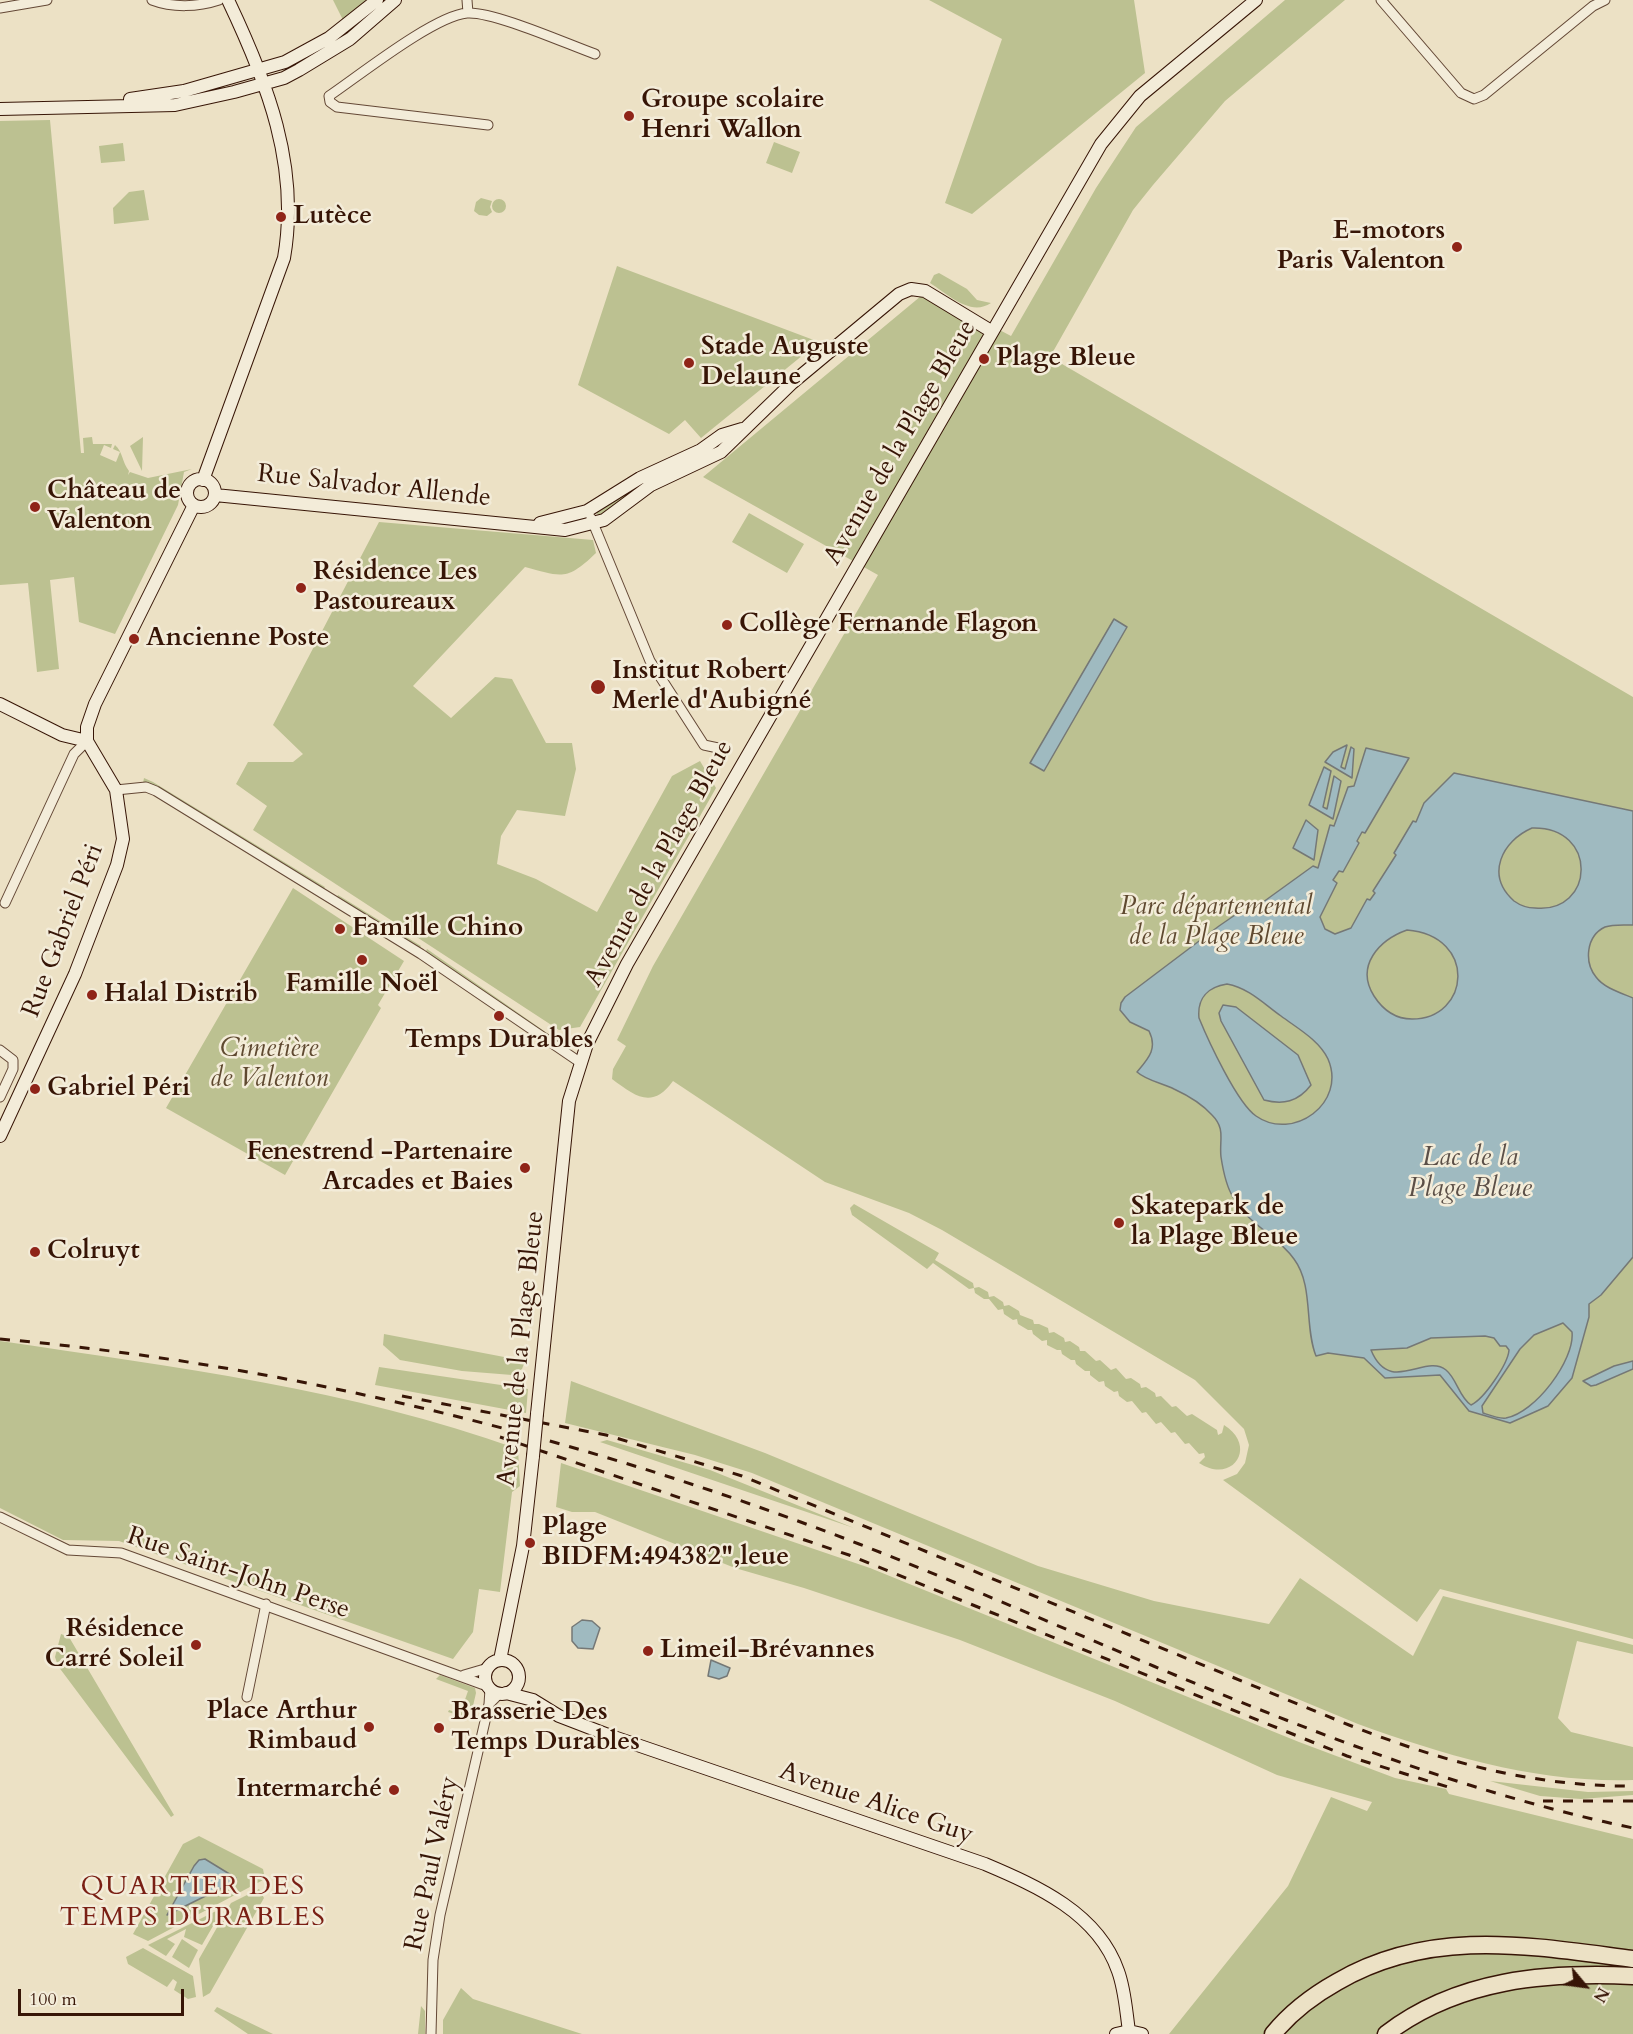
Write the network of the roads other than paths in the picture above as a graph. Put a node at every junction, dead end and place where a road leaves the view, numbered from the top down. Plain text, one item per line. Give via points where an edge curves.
1 (46, 0) edge
2 (152, 0) edge
3 (219, 0) edge
4 (228, 0) edge
5 (377, 0) edge
6 (395, 0) edge
7 (466, 0) edge
8 (1256, 0) edge
9 (1381, 0) edge
10 (1605, 0) edge
11 (19, 2) edge
12 (0, 8) edge
13 (468, 13) junction
14 (595, 54) dead end
15 (260, 69) junction
16 (266, 84) junction
17 (0, 102) edge
18 (0, 109) edge
19 (488, 125) dead end
20 (991, 331) junction
21 (742, 429) junction
22 (203, 480) junction
23 (214, 495) junction
24 (194, 505) junction
25 (587, 511) junction
26 (595, 524) junction
27 (530, 525) junction
28 (0, 704) edge
29 (87, 741) junction
30 (718, 748) dead end
31 (116, 790) junction
32 (5, 903) dead end
33 (0, 1050) edge
34 (581, 1063) junction
35 (0, 1096) edge
36 (2, 1128) edge
37 (0, 1517) edge
38 (266, 1604) junction
39 (504, 1661) junction
40 (488, 1668) junction
41 (464, 1675) junction
42 (518, 1680) junction
43 (496, 1690) junction
44 (247, 1697) dead end
45 (533, 1700) junction
46 (1633, 1959) edge
47 (1633, 1976) edge
48 (1391, 2030) edge
49 (1122, 2032) edge
50 (431, 2034) edge
51 (1143, 2034) edge
52 (1273, 2034) edge

1 - 11 street
2 - 3 street via 186,5
4 - 15 main road
5 - 15 main road via 330,38 285,62
6 - 16 main road via 350,39 285,78
7 - 13 street
8 - 20 main road, Avenue de la Plage Bleue via 1140,96 1117,122
9 - 10 street via 1461,93 1474,99
11 - 12 street
13 - 14 street via 493,17
13 - 19 street via 441,20 329,96 330,102 337,107
15 - 16 main road
15 - 17 main road via 159,96
16 - 18 main road via 175,105
16 - 22 main road via 285,159 290,214 286,247
20 - 21 main road, Rue Salvador Allende via 925,291 911,289 899,294
20 - 34 main road, Avenue de la Plage Bleue via 627,964
21 - 25 main road, Rue Salvador Allende via 722,435 701,450 640,478
21 - 26 main road, Rue Salvador Allende via 720,452 651,485
22 - 23 main road via 212,485
22 - 24 main road via 194,481 188,488 188,498
23 - 24 main road via 207,506
23 - 27 main road, Rue Salvador Allende
24 - 29 main road via 92,710
25 - 26 street
25 - 27 main road, Rue Salvador Allende
26 - 27 main road, Rue Salvador Allende via 565,530
26 - 30 street via 650,661 704,745
28 - 29 main road via 62,735
29 - 31 main road, Rue Gabriel Péri
29 - 32 street via 74,754
31 - 34 street via 146,787 156,791 421,954
31 - 36 main road, Rue Gabriel Péri via 123,839 117,865 75,974
33 - 35 street via 13,1060 13,1069
34 - 39 main road, Avenue de la Plage Bleue, bridge via 568,1101 523,1546
37 - 38 street, Rue Saint-John Perse via 56,1546 83,1553 121,1553
38 - 41 street, Rue Saint-John Perse
38 - 44 street
39 - 40 main road
39 - 42 main road via 516,1669
40 - 41 street
40 - 43 main road via 485,1677
41 - 43 street, Rue Saint-John Perse
42 - 43 main road via 513,1689
42 - 45 main road, Avenue Alice Guy
43 - 45 main road, Avenue Alice Guy
43 - 50 street, Rue Paul Valéry via 489,1704 440,1914 433,1960
45 - 49 main road, Avenue Alice Guy via 559,1716 610,1736 985,1864 1060,1900 1106,1945 1118,1971
46 - 52 highway via 1536,1946 1470,1944 1430,1948 1388,1957 1346,1976 1308,1999
47 - 48 highway via 1576,1973 1528,1977 1467,1991
49 - 51 main road

